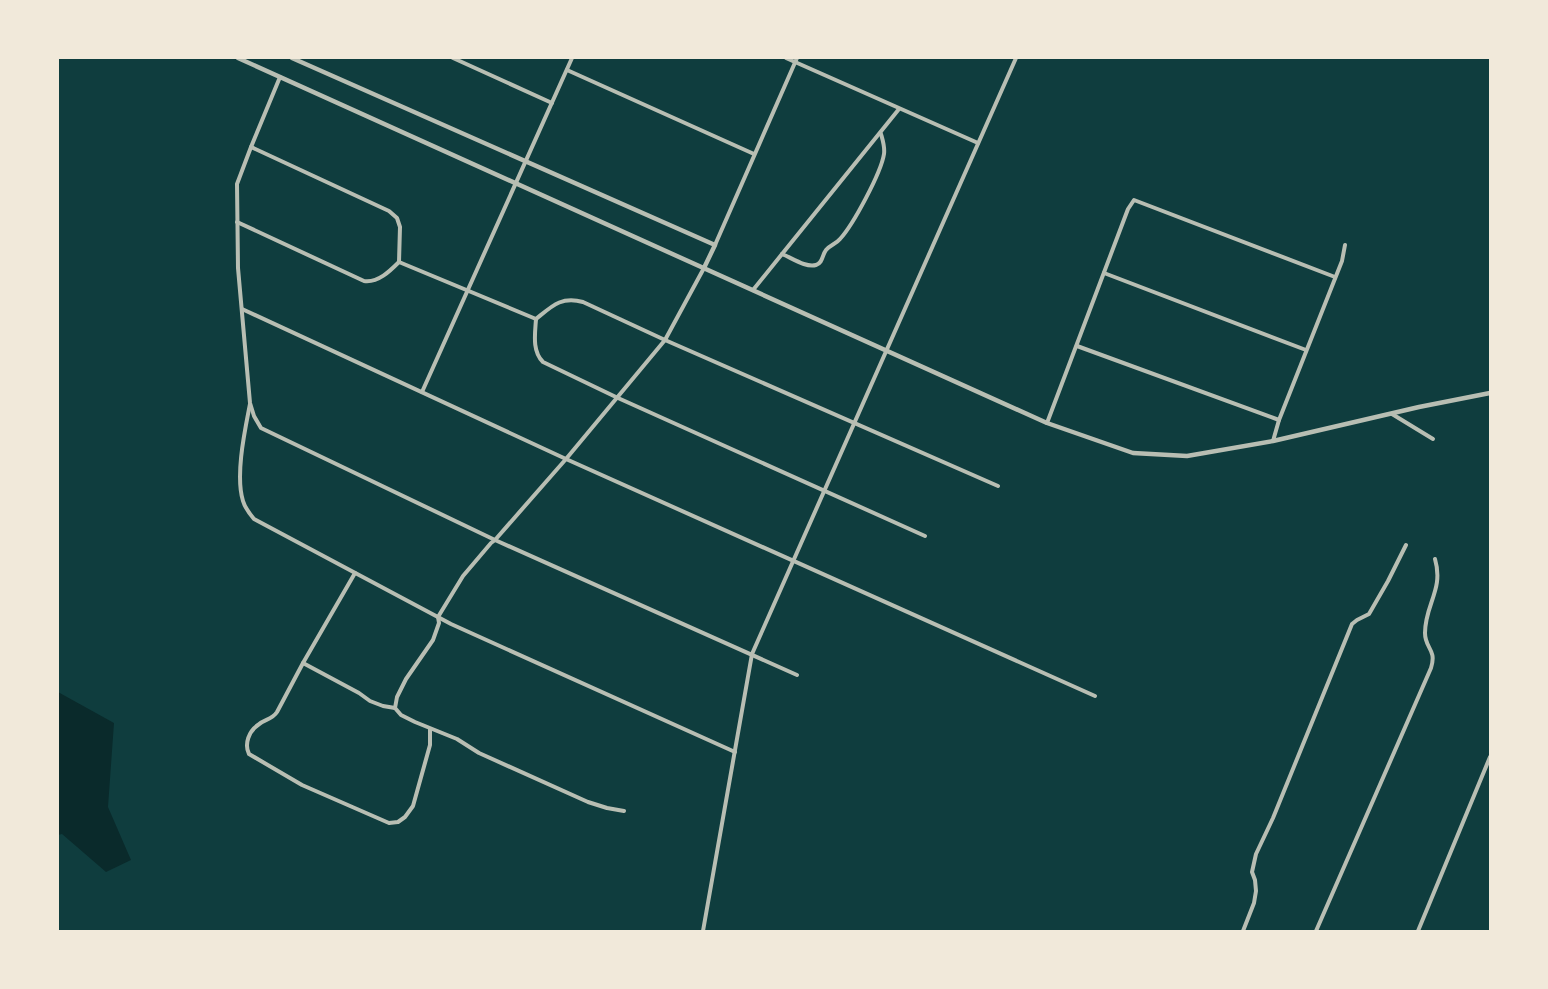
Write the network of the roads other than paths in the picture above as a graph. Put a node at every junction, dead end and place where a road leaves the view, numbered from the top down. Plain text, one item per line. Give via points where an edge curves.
1 (238, 58) edge
2 (292, 58) edge
3 (453, 58) edge
4 (572, 58) edge
5 (786, 58) edge
6 (1016, 58) edge
7 (248, 60) edge
8 (796, 60) edge
9 (567, 70) junction
10 (280, 77) junction
11 (552, 104) junction
12 (899, 109) junction
13 (881, 134) junction
14 (978, 143) junction
15 (250, 146) junction
16 (754, 154) junction
17 (526, 161) junction
18 (515, 184) junction
19 (236, 222) junction
20 (715, 245) junction
21 (1345, 245) dead end
22 (782, 254) junction
23 (399, 262) junction
24 (704, 268) junction
25 (1104, 273) junction
26 (1335, 277) junction
27 (467, 289) junction
28 (753, 290) junction
29 (242, 309) junction
30 (536, 319) junction
31 (665, 340) junction
32 (1077, 346) junction
33 (1306, 350) junction
34 (886, 351) junction
35 (422, 392) junction
36 (1490, 393) edge
37 (618, 398) junction
38 (250, 403) junction
39 (1392, 414) junction
40 (1278, 420) junction
41 (854, 422) junction
42 (1047, 423) junction
43 (1433, 439) dead end
44 (1272, 441) junction
45 (566, 459) junction
46 (998, 486) dead end
47 (825, 491) junction
48 (925, 536) dead end
49 (495, 540) junction
50 (1406, 545) dead end
51 (1435, 559) dead end
52 (793, 560) junction
53 (355, 574) junction
54 (438, 617) junction
55 (752, 654) junction
56 (303, 663) junction
57 (797, 675) dead end
58 (1095, 696) dead end
59 (395, 708) junction
60 (430, 729) junction
61 (735, 752) junction
62 (1490, 757) edge
63 (624, 811) dead end
64 (702, 931) edge
65 (1243, 931) edge
66 (1316, 931) edge
67 (1418, 931) edge

1 - 7 street
2 - 17 street
3 - 11 street
4 - 9 street
5 - 8 street
6 - 14 street
7 - 10 street
8 - 12 street
8 - 16 street
9 - 11 street
9 - 16 street
10 - 15 street
10 - 18 street
11 - 17 street
12 - 13 street
12 - 14 street
13 - 22 street
13 - 22 street via 884,143 883,160 855,218 841,238 829,246 818,264 809,266
14 - 34 street
15 - 19 street via 237,184
15 - 23 street via 389,211 397,218 400,227
16 - 20 street
17 - 18 street
17 - 20 street
18 - 24 street
18 - 27 street
19 - 23 street via 364,281 378,279
19 - 29 street
20 - 24 street
21 - 26 street
22 - 28 street
23 - 27 street
24 - 28 street
24 - 31 street
25 - 26 street via 1128,209 1134,200
25 - 32 street
25 - 33 street
26 - 33 street
27 - 30 street
27 - 35 street
28 - 34 street
29 - 35 street
29 - 38 street
30 - 31 street via 559,302 572,299
30 - 37 street via 536,350 543,362
31 - 37 street
31 - 41 street
32 - 40 street
32 - 42 street
33 - 40 street
34 - 41 street
34 - 42 street
35 - 45 street
36 - 39 street
37 - 45 street
37 - 47 street
38 - 49 street via 261,428
38 - 53 street via 240,471 242,500 247,511 254,519
39 - 43 street
39 - 44 street
40 - 44 street
41 - 46 street
41 - 47 street
42 - 44 street via 1133,453 1187,456
45 - 49 street
45 - 52 street
47 - 48 street
47 - 52 street
49 - 54 street via 463,576
49 - 55 street
50 - 65 street via 1369,614 1352,624 1256,854 1252,872 1256,892
51 - 66 street via 1438,584 1425,634 1426,642 1433,653 1432,664
52 - 55 street
52 - 58 street
53 - 54 street
53 - 56 street
54 - 59 street via 439,623 433,640 406,679 397,697
54 - 61 street
55 - 57 street
55 - 61 street
56 - 59 street via 370,701
56 - 60 street via 277,712 271,719 255,727 247,746 252,757 302,785 389,823 398,822 409,811 416,795 430,745
59 - 60 street via 401,715
60 - 63 street via 457,739 480,754 588,802
61 - 64 street
62 - 67 street

